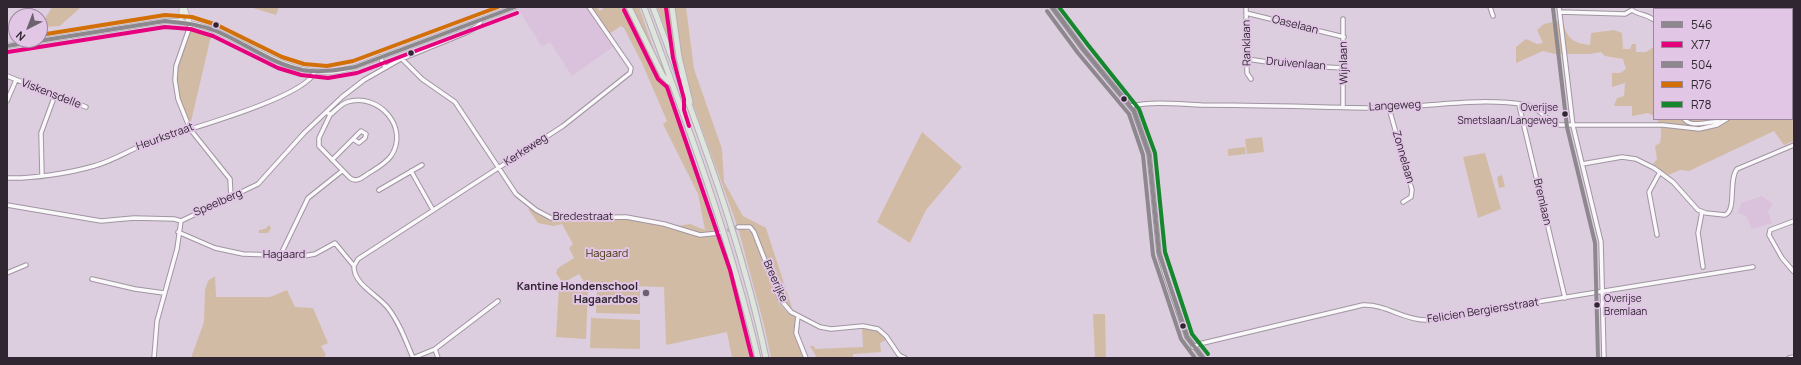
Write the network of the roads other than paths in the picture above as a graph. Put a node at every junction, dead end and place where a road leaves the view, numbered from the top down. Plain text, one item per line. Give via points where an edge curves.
1 (183, 7) edge
2 (514, 7) edge
3 (589, 7) edge
4 (629, 7) edge
5 (644, 7) edge
6 (653, 7) edge
7 (672, 7) edge
8 (1052, 7) edge
9 (1246, 7) edge
10 (1490, 7) edge
11 (1559, 7) edge
12 (1632, 8) edge
13 (1560, 12) junction
14 (1246, 13) junction
15 (1493, 16) dead end
16 (1343, 18) dead end
17 (481, 19) junction
18 (1653, 19) edge
19 (180, 21) junction
20 (189, 22) junction
21 (1344, 36) junction
22 (7, 46) edge
23 (380, 57) junction
24 (402, 59) junction
25 (1248, 59) junction
26 (385, 67) junction
27 (1344, 68) junction
28 (315, 72) junction
29 (7, 76) edge
30 (1251, 79) dead end
31 (16, 80) junction
32 (672, 84) junction
33 (55, 95) junction
34 (7, 101) edge
35 (1519, 105) junction
36 (1131, 106) junction
37 (86, 107) dead end
38 (1344, 107) junction
39 (331, 108) junction
40 (1389, 108) junction
41 (690, 109) junction
42 (327, 112) junction
43 (334, 112) junction
44 (330, 115) junction
45 (1685, 120) edge
46 (1725, 120) edge
47 (1721, 122) junction
48 (1573, 126) junction
49 (190, 129) junction
50 (353, 139) dead end
51 (1794, 145) edge
52 (332, 160) junction
53 (1582, 164) junction
54 (422, 165) dead end
55 (499, 168) junction
56 (342, 171) junction
57 (410, 172) junction
58 (1660, 172) junction
59 (42, 175) junction
60 (7, 178) edge
61 (379, 190) dead end
62 (231, 198) junction
63 (1403, 202) dead end
64 (7, 205) edge
65 (433, 210) junction
66 (1702, 212) junction
67 (181, 221) junction
68 (1794, 221) edge
69 (738, 227) tunnel mouth
70 (178, 232) junction
71 (719, 233) tunnel mouth
72 (1657, 236) dead end
73 (280, 256) junction
74 (26, 265) dead end
75 (354, 266) junction
76 (1703, 266) dead end
77 (1753, 267) dead end
78 (1794, 272) edge
79 (7, 273) edge
80 (92, 279) dead end
81 (1603, 291) junction
82 (164, 293) junction
83 (1565, 298) junction
84 (498, 301) dead end
85 (798, 316) junction
86 (1193, 347) junction
87 (435, 349) junction
88 (1794, 357) edge
89 (154, 358) edge
90 (412, 358) edge
91 (438, 358) edge
92 (758, 358) edge
93 (766, 358) edge
94 (806, 358) edge
95 (903, 358) edge
96 (1202, 358) edge
97 (1604, 358) edge
98 (1789, 358) edge

1 - 19 main road
1 - 20 main road
2 - 17 main road
3 - 55 street, Kerkeweg via 631,71 563,126
4 - 32 highway via 663,76
5 - 32 highway
6 - 41 highway
7 - 41 highway
8 - 36 street
9 - 14 street, Ranklaan
10 - 15 street
11 - 13 street
12 - 13 street via 1625,14
12 - 18 street via 1636,13
13 - 48 street
14 - 21 street, Oaselaan
14 - 25 street, Ranklaan
16 - 21 street, Wijnlaan
17 - 23 main road
17 - 24 street, Speelberg via 479,25 468,32
19 - 20 main road
19 - 22 main road via 164,21
20 - 28 main road via 217,31 287,66
20 - 49 street via 190,26 178,55 175,75 178,99
21 - 27 street, Wijnlaan
23 - 26 street
23 - 28 main road via 340,71
24 - 26 street, Speelberg
24 - 55 street, Bredestraat via 422,79 454,102
25 - 27 street, Druivenlaan via 1288,65
25 - 30 street, Ranklaan via 1247,73
26 - 39 street, Speelberg via 364,80
27 - 38 street, Wijnlaan
28 - 49 street, Heurkstraat via 308,81 278,98
29 - 31 street, Viskensdelle
31 - 33 street, Viskensdelle
31 - 34 street
32 - 92 highway via 736,268
33 - 37 street, Viskensdelle
33 - 59 street via 41,132
35 - 40 street, Langeweg via 1473,102
35 - 48 street, Langeweg via 1534,108 1556,124
35 - 83 street, Bremlaan
36 - 38 street, Langeweg
36 - 86 street via 1149,154 1159,253 1187,337
38 - 40 street, Langeweg
39 - 42 street, Speelberg
39 - 43 street
40 - 63 street, Zonnelaan via 1412,190 1411,197
41 - 93 highway via 744,268
42 - 44 street
42 - 62 street, Speelberg via 293,144 263,180
43 - 44 street
43 - 56 street via 348,102 359,100 372,103 393,120 397,136 391,155 379,167 357,181
44 - 52 street via 318,142
45 - 47 street via 1699,124
46 - 47 street, Langeweg
47 - 48 street, Langeweg via 1709,128 1694,130 1668,125
48 - 53 street
49 - 59 street, Heurkstraat via 124,152 95,166
49 - 62 street via 228,176 231,182
50 - 52 street
51 - 66 street via 1737,169 1728,214
52 - 56 street
53 - 58 street via 1628,157
53 - 81 street via 1601,242
54 - 57 street
55 - 65 street, Kerkeweg
55 - 71 street, Bredestraat via 521,199 551,218 626,217 664,224 700,235
56 - 73 street via 308,198
57 - 61 street
57 - 65 street
58 - 66 street
58 - 72 street via 1649,192
59 - 60 street, Heurkstraat
62 - 67 street, Speelberg
64 - 67 street, Speelberg via 87,220 142,218
65 - 75 street, Kerkeweg via 358,259
66 - 76 street via 1698,233
67 - 70 street
68 - 78 street via 1769,232 1782,258
69 - 85 street, Breerijke via 750,227 754,232 780,299
70 - 73 street, Hagaard via 215,248 243,254
70 - 82 street via 177,249
73 - 75 street, Hagaard via 309,255 335,243
74 - 79 street
75 - 90 street, Hagaard via 359,280 393,314
77 - 81 street, Felicien Bergiersstraat
80 - 82 street
81 - 83 street, Felicien Bergiersstraat
81 - 97 street
82 - 89 street via 157,321
83 - 86 street, Felicien Bergiersstraat via 1425,320 1414,319 1381,307 1363,305
84 - 87 street, Hagaard
85 - 94 street via 796,333
85 - 95 street, Breerijke via 813,325 825,328 863,326 878,329
86 - 96 street
87 - 90 street, Hagaard
87 - 91 street
88 - 98 street

